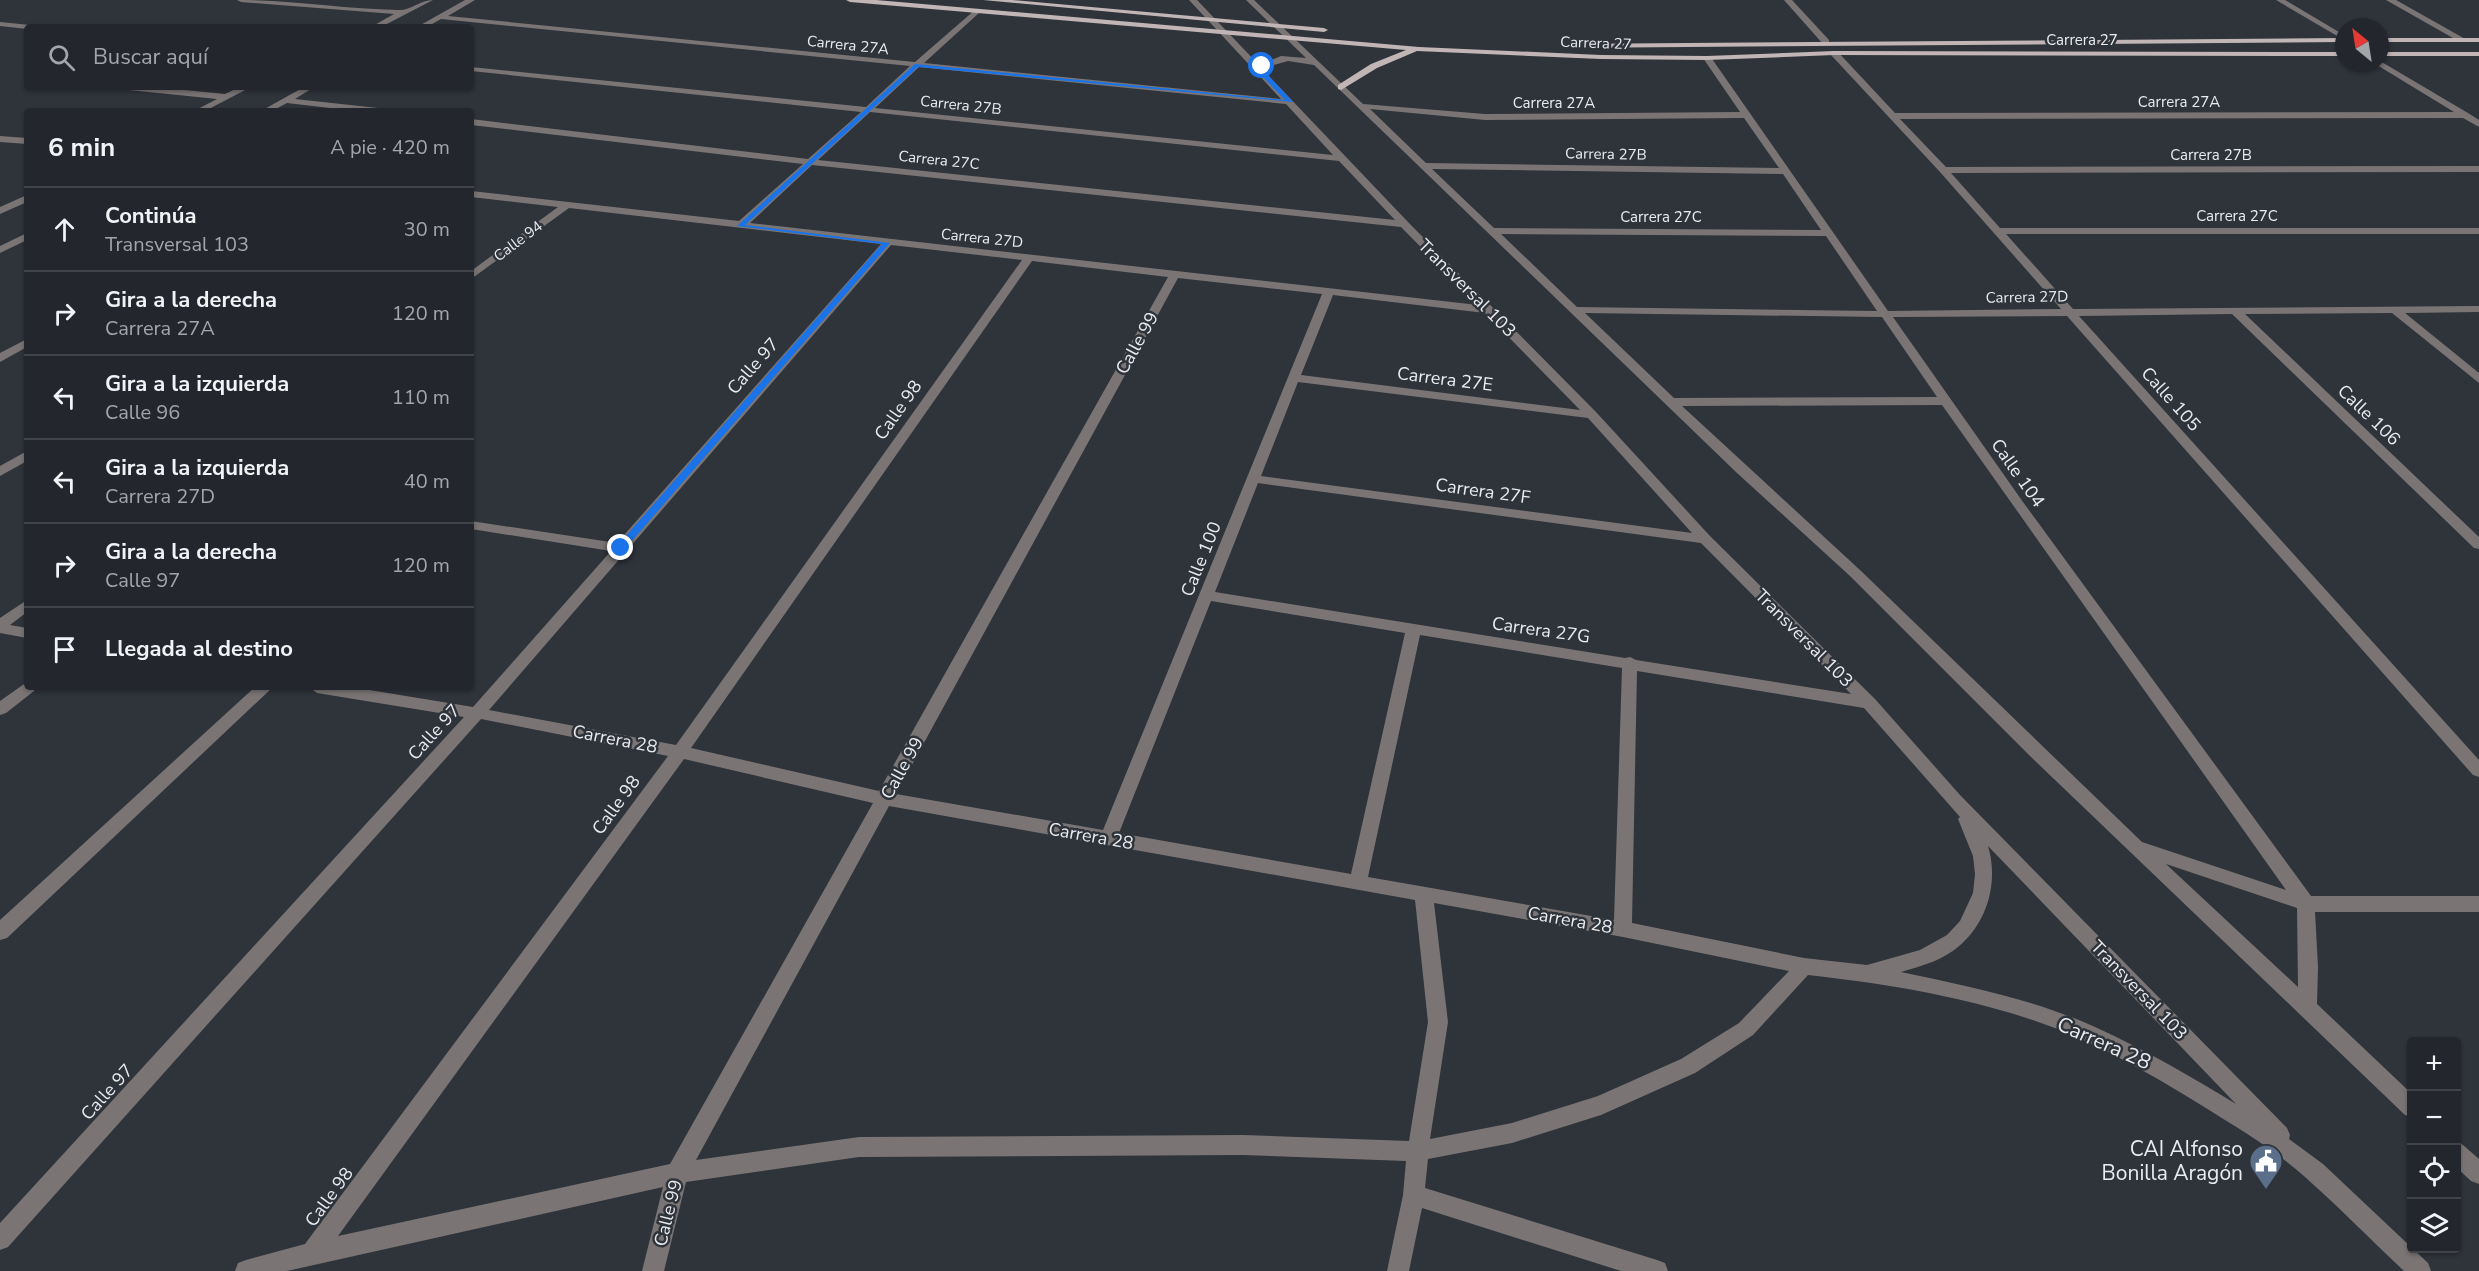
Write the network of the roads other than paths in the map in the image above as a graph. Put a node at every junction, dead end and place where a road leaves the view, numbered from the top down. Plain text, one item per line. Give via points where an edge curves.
1 (241, 0) edge
2 (429, 0) edge
3 (471, 0) edge
4 (850, 0) edge
5 (987, 0) edge
6 (1107, 0) edge
7 (1193, 0) edge
8 (1250, 0) edge
9 (1788, 0) edge
10 (2280, 0) edge
11 (2390, 0) edge
12 (1062, 6) junction
13 (976, 11) junction
14 (404, 13) junction
15 (440, 17) junction
16 (1211, 19) junction
17 (0, 24) edge
18 (381, 24) edge
19 (427, 24) edge
20 (1277, 25) junction
21 (24, 26) edge
22 (1335, 31) dead end
23 (1223, 32) junction
24 (2335, 34) edge
25 (1369, 35) dead end
26 (1290, 37) junction
27 (2335, 39) edge
28 (2389, 40) edge
29 (2463, 40) junction
30 (2479, 40) edge
31 (1826, 42) junction
32 (1419, 49) junction
33 (1834, 53) junction
34 (2335, 54) edge
35 (2389, 54) edge
36 (2479, 54) edge
37 (1707, 58) junction
38 (1316, 64) junction
39 (917, 66) junction
40 (474, 69) edge
41 (2389, 69) edge
42 (1262, 73) junction
43 (1341, 87) junction
44 (158, 90) edge
45 (241, 90) edge
46 (304, 90) edge
47 (226, 97) junction
48 (285, 100) junction
49 (1290, 102) junction
50 (1361, 106) junction
51 (204, 108) edge
52 (270, 108) edge
53 (353, 108) edge
54 (869, 111) junction
55 (1747, 115) junction
56 (1893, 116) junction
57 (2465, 116) junction
58 (474, 122) edge
59 (2479, 124) edge
60 (0, 139) edge
61 (24, 141) edge
62 (1340, 158) junction
63 (811, 162) junction
64 (1424, 166) junction
65 (2479, 169) edge
66 (1943, 170) junction
67 (1787, 171) junction
68 (474, 194) edge
69 (24, 199) edge
70 (565, 206) junction
71 (0, 211) edge
72 (1404, 224) junction
73 (740, 226) junction
74 (1492, 231) junction
75 (1995, 231) junction
76 (2479, 231) edge
77 (1831, 233) junction
78 (24, 238) edge
79 (887, 243) junction
80 (0, 250) edge
81 (1029, 258) junction
82 (474, 274) edge
83 (1174, 275) junction
84 (1328, 293) junction
85 (2479, 309) edge
86 (1490, 310) junction
87 (1576, 310) junction
88 (2395, 310) junction
89 (2235, 311) junction
90 (2069, 312) junction
91 (1887, 314) junction
92 (24, 344) edge
93 (0, 358) edge
94 (1293, 378) junction
95 (2479, 380) edge
96 (1947, 401) junction
97 (1672, 402) junction
98 (1592, 415) junction
99 (24, 456) edge
100 (0, 472) edge
101 (1256, 479) junction
102 (474, 525) edge
103 (1705, 539) junction
104 (2479, 545) edge
105 (621, 548) junction
106 (1207, 596) junction
107 (24, 607) edge
108 (0, 627) edge
109 (1413, 631) junction
110 (24, 632) edge
111 (1630, 662) junction
112 (24, 690) edge
113 (262, 690) edge
114 (335, 690) edge
115 (1869, 703) junction
116 (0, 709) edge
117 (477, 713) junction
118 (680, 752) junction
119 (2479, 771) edge
120 (885, 799) junction
121 (1954, 800) junction
122 (1108, 839) junction
123 (2135, 846) junction
124 (1358, 882) junction
125 (1424, 896) junction
126 (2306, 904) junction
127 (2479, 904) edge
128 (1623, 929) junction
129 (0, 932) edge
130 (1804, 966) junction
131 (1867, 973) junction
132 (2307, 1005) junction
133 (2407, 1103) edge
134 (1418, 1151) junction
135 (2461, 1156) edge
136 (2315, 1172) junction
137 (677, 1173) junction
138 (2479, 1174) edge
139 (1414, 1195) junction
140 (0, 1239) edge
141 (312, 1253) junction
142 (246, 1271) edge
143 (653, 1271) edge
144 (1398, 1271) edge
145 (1657, 1271) edge
146 (2420, 1271) edge

1 - 14 street
2 - 14 street
3 - 15 street
4 - 13 main road, Carrera 27
5 - 12 main road
6 - 12 main road
7 - 16 street, Transversal 103
8 - 20 street
9 - 31 street
10 - 24 street
11 - 29 street
12 - 16 main road
13 - 23 main road, Carrera 27
13 - 39 street
14 - 18 street
15 - 19 street
15 - 39 street, Carrera 27A
16 - 20 main road
16 - 23 street, Transversal 103
17 - 21 street
20 - 22 main road
20 - 26 street
23 - 26 main road, Carrera 27
23 - 42 street, Transversal 103
25 - 31 main road, Carrera 27 via 1626,47
26 - 32 main road, Carrera 27
26 - 38 street
27 - 31 main road, Carrera 27
28 - 29 main road
29 - 30 main road
32 - 37 main road, Carrera 27
32 - 43 main road via 1374,66
33 - 34 main road, Carrera 27
33 - 37 main road, Carrera 27
33 - 56 street, Calle 105
35 - 36 main road
37 - 55 street, Calle 104
38 - 42 street via 1301,59 1275,60 1262,66
38 - 43 street
39 - 49 street, Carrera 27A
39 - 54 street
40 - 54 street, Carrera 27B
41 - 57 street
42 - 49 street, Transversal 103
43 - 50 street
44 - 47 street
45 - 47 street
46 - 48 street
47 - 51 street
48 - 52 street
48 - 53 street
49 - 62 street, Transversal 103
50 - 55 street, Carrera 27A via 1485,117
50 - 64 street
54 - 62 street, Carrera 27B
54 - 63 street
55 - 67 street, Calle 104
56 - 57 street, Carrera 27A
56 - 66 street, Calle 105
57 - 59 street
58 - 63 street, Carrera 27C
60 - 61 street
62 - 72 street, Transversal 103
63 - 72 street, Carrera 27C
63 - 73 street
64 - 67 street, Carrera 27B
64 - 74 street
65 - 66 street, Carrera 27B
66 - 75 street, Calle 105
67 - 77 street, Calle 104
68 - 70 street, Carrera 27D
69 - 71 street
70 - 73 street, Carrera 27D
70 - 82 street, Calle 94
72 - 86 street, Transversal 103
73 - 79 street, Carrera 27D
74 - 77 street, Carrera 27C
74 - 87 street
75 - 76 street, Carrera 27C
75 - 90 street, Calle 105
77 - 91 street, Calle 104
78 - 80 street
79 - 81 street, Carrera 27D
79 - 105 street, Calle 97
81 - 83 street, Carrera 27D
81 - 118 street, Calle 98
83 - 84 street, Carrera 27D
83 - 120 street, Calle 99
84 - 86 street, Carrera 27D
84 - 94 street, Calle 100
85 - 88 street, Carrera 27D
86 - 98 street, Transversal 103
87 - 91 street, Carrera 27D
87 - 97 street
88 - 89 street, Carrera 27D
88 - 95 street
89 - 90 street, Carrera 27D
89 - 104 street, Calle 106
90 - 91 street, Carrera 27D
90 - 119 street, Calle 105
91 - 96 street, Calle 104
92 - 93 street
94 - 98 street, Carrera 27E
94 - 101 street, Calle 100
96 - 97 street
96 - 126 street, Calle 104
97 - 123 street via 1787,508
98 - 103 street, Transversal 103
99 - 100 street
101 - 103 street, Carrera 27F
101 - 106 street, Calle 100
102 - 105 street
103 - 115 street, Transversal 103
105 - 117 street, Calle 97
106 - 109 street, Carrera 27G
106 - 122 street, Calle 100
107 - 108 street
108 - 110 street
109 - 111 street, Carrera 27G
109 - 124 street
111 - 115 street, Carrera 27G
111 - 128 street
112 - 116 street
113 - 129 street
114 - 117 street, Carrera 28
115 - 121 street, Transversal 103
117 - 118 street, Carrera 28
117 - 140 street, Calle 97
118 - 120 street, Carrera 28
118 - 141 street, Calle 98
120 - 122 street, Carrera 28
120 - 137 street, Calle 99
121 - 131 street, Carrera 28 via 1972,827 1983,856 1986,885 1978,911 1962,934 1936,952
121 - 136 street, Transversal 103
122 - 124 street, Carrera 28
123 - 126 street
123 - 132 street
124 - 125 street, Carrera 28
125 - 128 street, Carrera 28
125 - 134 street via 1438,1022
126 - 127 street
126 - 132 street
128 - 130 street, Carrera 28
130 - 131 street, Carrera 28
130 - 134 street via 1746,1029 1688,1066 1601,1105 1512,1133
131 - 136 street, Carrera 28 via 1975,996 2086,1032 2200,1091
132 - 133 street
134 - 137 street via 1243,1145 859,1147
134 - 139 street
135 - 138 street
136 - 146 street, Transversal 103
137 - 141 street
137 - 143 street, Calle 99
139 - 144 street
139 - 145 street
141 - 142 street

